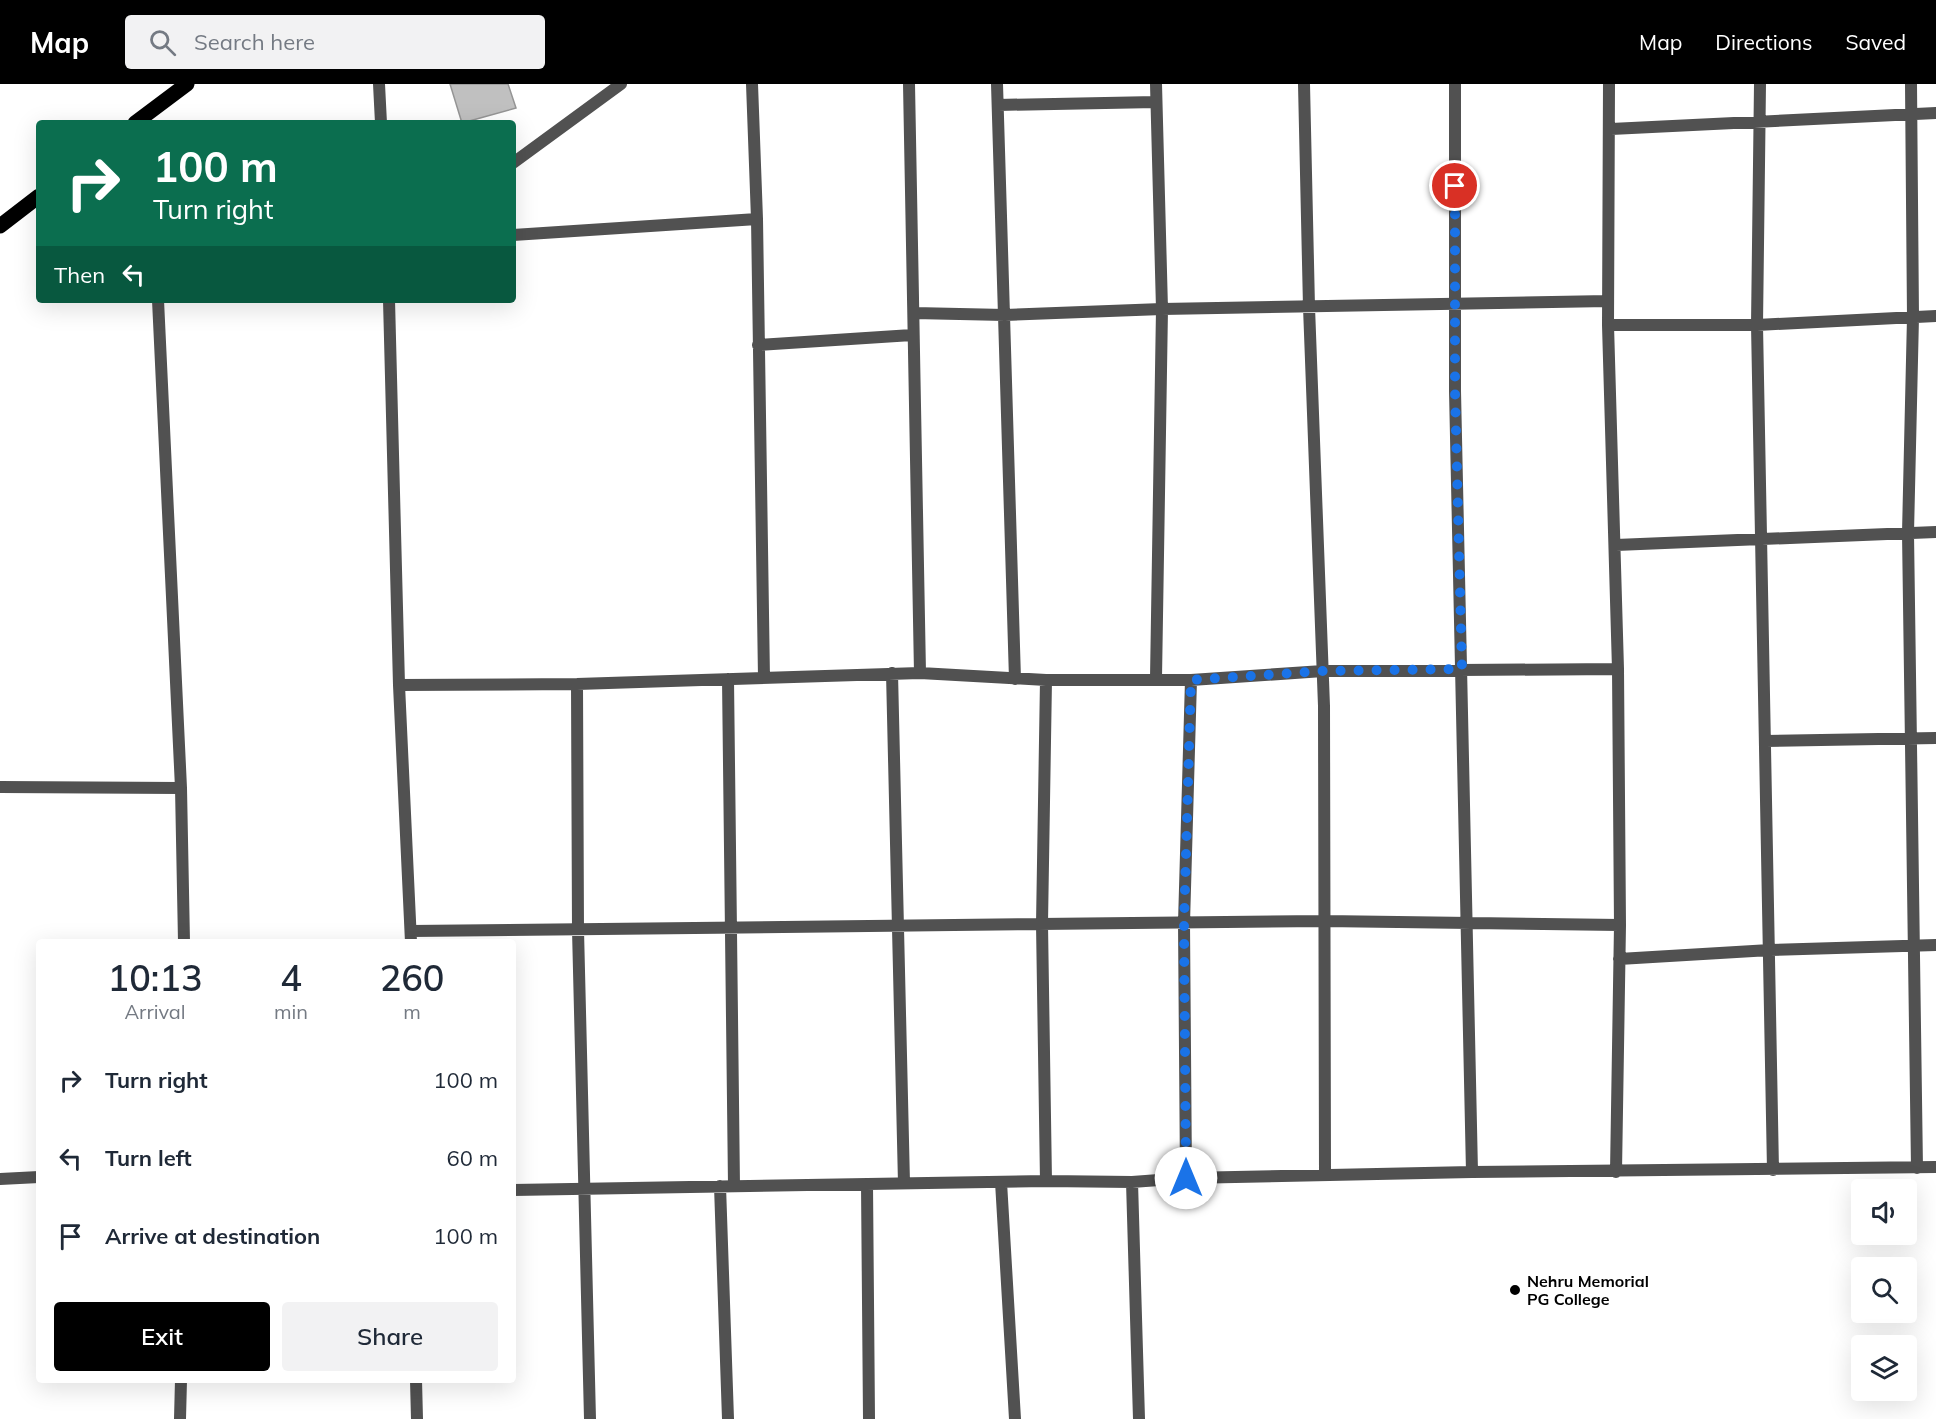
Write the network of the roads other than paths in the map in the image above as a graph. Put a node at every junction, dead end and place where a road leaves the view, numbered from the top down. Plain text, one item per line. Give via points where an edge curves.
1 (187, 84) edge
2 (379, 84) edge
3 (621, 84) edge
4 (752, 84) edge
5 (909, 84) edge
6 (998, 84) edge
7 (1156, 84) edge
8 (1305, 84) edge
9 (1455, 84) edge
10 (1609, 84) edge
11 (1760, 84) edge
12 (1911, 84) edge
13 (1156, 102) junction
14 (998, 105) junction
15 (1912, 113) junction
16 (1936, 113) edge
17 (150, 117) edge
18 (381, 120) edge
19 (1759, 121) junction
20 (1611, 129) junction
21 (516, 162) edge
22 (36, 198) edge
23 (757, 219) junction
24 (0, 226) edge
25 (516, 236) edge
26 (1608, 301) junction
27 (158, 303) edge
28 (389, 303) edge
29 (1455, 304) junction
30 (1309, 307) junction
31 (1161, 309) junction
32 (914, 313) junction
33 (1005, 315) junction
34 (1936, 316) edge
35 (1913, 317) junction
36 (1608, 325) junction
37 (1757, 325) junction
38 (912, 336) junction
39 (758, 345) junction
40 (1936, 532) edge
41 (1908, 533) junction
42 (1762, 540) junction
43 (1616, 545) junction
44 (1462, 669) junction
45 (1618, 669) junction
46 (1323, 671) junction
47 (892, 673) junction
48 (920, 673) junction
49 (764, 678) junction
50 (1156, 678) junction
51 (728, 679) junction
52 (1015, 679) junction
53 (1046, 680) junction
54 (1191, 680) junction
55 (577, 684) junction
56 (399, 685) junction
57 (1936, 738) edge
58 (1911, 739) junction
59 (1766, 741) junction
60 (0, 787) edge
61 (181, 788) junction
62 (1324, 921) junction
63 (1468, 921) junction
64 (1042, 924) junction
65 (1184, 924) junction
66 (1620, 925) junction
67 (898, 927) junction
68 (731, 928) junction
69 (578, 930) junction
70 (411, 937) edge
71 (184, 939) edge
72 (1913, 945) junction
73 (1936, 945) edge
74 (1770, 950) junction
75 (1619, 959) junction
76 (1936, 1167) edge
77 (1917, 1168) junction
78 (1773, 1170) junction
79 (1473, 1172) junction
80 (1616, 1172) junction
81 (1325, 1175) junction
82 (36, 1177) edge
83 (1186, 1178) junction
84 (0, 1179) edge
85 (1046, 1181) junction
86 (1001, 1182) junction
87 (1132, 1182) junction
88 (904, 1183) junction
89 (867, 1184) junction
90 (720, 1186) junction
91 (734, 1186) junction
92 (585, 1188) junction
93 (516, 1190) edge
94 (181, 1383) edge
95 (416, 1383) edge
96 (180, 1419) edge
97 (417, 1419) edge
98 (590, 1419) edge
99 (728, 1419) edge
100 (869, 1419) edge
101 (1015, 1419) edge
102 (1139, 1419) edge

1 - 17 main road
2 - 18 street
3 - 21 street
4 - 23 street
5 - 32 street
6 - 14 street
7 - 13 street
8 - 30 street
9 - 29 street
10 - 20 street
11 - 19 street
12 - 15 street
13 - 14 street
13 - 31 street
14 - 33 street
15 - 16 street
15 - 19 street
15 - 35 street
19 - 20 street
19 - 37 street
20 - 26 street
22 - 24 main road
23 - 25 street
23 - 39 street
26 - 29 street
26 - 36 street
27 - 61 street
28 - 56 street
29 - 30 street
29 - 44 street
30 - 31 street
30 - 46 street
31 - 33 street
31 - 50 street
32 - 33 street
32 - 38 street
33 - 52 street
34 - 35 street
35 - 37 street
35 - 41 street
36 - 37 street
36 - 43 street
37 - 42 street
38 - 39 street
38 - 48 street
39 - 49 street
40 - 41 street
41 - 42 street
41 - 58 street
42 - 43 street
42 - 59 street
43 - 45 street
44 - 45 street
44 - 46 street
44 - 63 street
45 - 66 street
46 - 54 street
46 - 62 street
47 - 48 street
47 - 49 street
47 - 67 street
48 - 52 street
49 - 51 street
50 - 53 street
50 - 54 street
51 - 55 street
51 - 68 street
52 - 53 street
53 - 64 street
54 - 65 street
55 - 56 street
55 - 69 street
56 - 70 street
57 - 58 street
58 - 59 street
58 - 72 street
59 - 74 street
60 - 61 street
61 - 71 street
62 - 63 street
62 - 65 street
62 - 81 street
63 - 66 street
63 - 79 street
64 - 65 street
64 - 67 street
64 - 85 street
65 - 83 street
66 - 75 street
67 - 68 street
67 - 88 street
68 - 69 street
68 - 91 street
69 - 70 street
69 - 92 street
72 - 73 street
72 - 74 street
72 - 77 street
74 - 75 street
74 - 78 street
75 - 80 street
76 - 77 street
77 - 78 street
78 - 80 street
79 - 80 street
79 - 81 street
81 - 83 street
82 - 84 street
83 - 87 street
85 - 86 street
85 - 87 street
86 - 88 street
86 - 101 street
87 - 102 street
88 - 89 street
89 - 91 street
89 - 100 street
90 - 91 street
90 - 92 street
90 - 99 street
92 - 93 street
92 - 98 street
94 - 96 street
95 - 97 street

